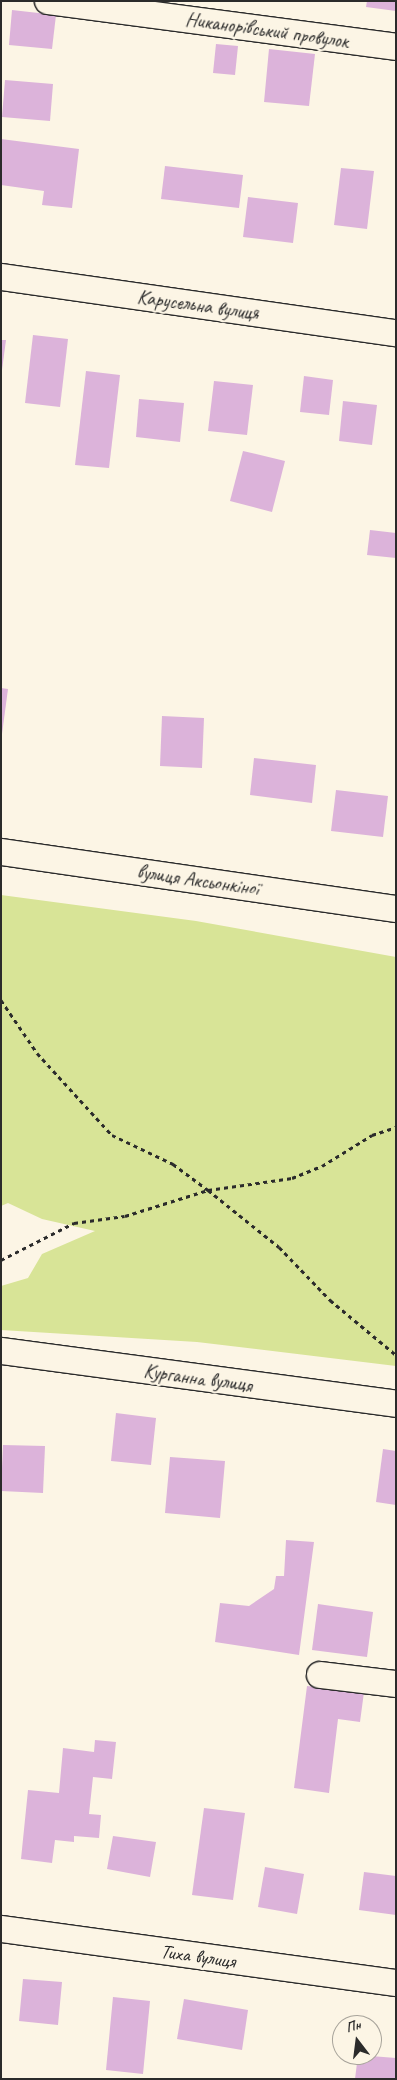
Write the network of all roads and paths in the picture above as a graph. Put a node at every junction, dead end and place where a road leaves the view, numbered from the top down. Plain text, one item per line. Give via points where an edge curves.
1 (48, 1) edge
2 (396, 47) edge
3 (1, 277) edge
4 (396, 333) edge
5 (1, 852) edge
6 (396, 908) edge
7 (1, 1000) edge
8 (396, 1127) edge
9 (208, 1190) junction
10 (1, 1260) edge
11 (1, 1352) edge
12 (396, 1355) edge
13 (396, 1404) edge
14 (320, 1674) dead end
15 (396, 1684) edge
16 (1, 1929) edge
17 (396, 1983) edge

1 - 2 street, Никанорівський провулок
3 - 4 street, Карусельна вулиця
5 - 6 street, вулиця Аксьонкіної
7 - 9 path via 37,1053 112,1135 173,1164
8 - 9 path via 372,1135 322,1166 292,1178
9 - 10 path via 125,1216 74,1223
9 - 12 path via 279,1247 330,1300
11 - 13 street, Курганна вулиця
14 - 15 street
16 - 17 street, Тиха вулиця

